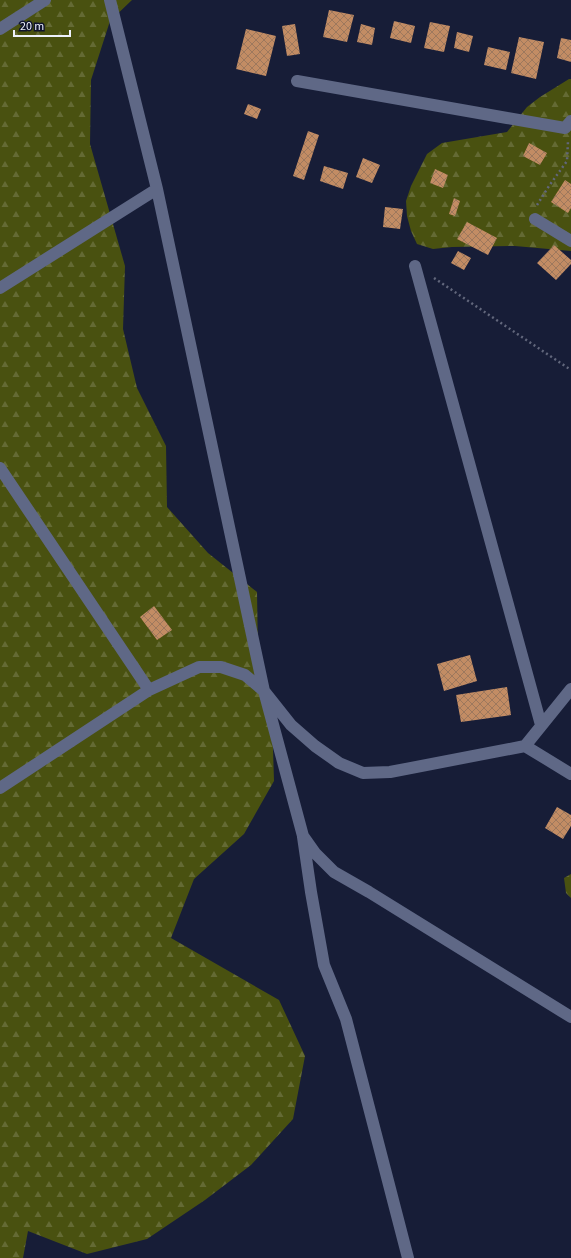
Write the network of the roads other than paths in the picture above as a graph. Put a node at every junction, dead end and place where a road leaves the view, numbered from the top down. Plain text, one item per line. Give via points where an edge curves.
1 (44, 0) edge
2 (110, 0) edge
3 (0, 28) edge
4 (297, 81) dead end
5 (568, 124) edge
6 (157, 189) junction
7 (535, 219) road end
8 (571, 241) edge
9 (416, 266) road end
10 (0, 288) edge
11 (0, 468) edge
12 (571, 689) edge
13 (149, 690) junction
14 (264, 691) junction
15 (541, 725) junction
16 (525, 746) junction
17 (571, 774) edge
18 (0, 788) edge
19 (303, 836) junction
20 (571, 1017) edge
21 (408, 1258) edge

1 - 3 street
2 - 6 street
4 - 5 street via 507,118
6 - 10 street
6 - 14 street
7 - 8 street
9 - 15 street
11 - 13 street
12 - 15 street
13 - 14 street via 200,667 222,667 245,675
13 - 18 street
14 - 16 street via 291,725 315,746 339,764 363,773 390,772
14 - 19 street
15 - 16 street
16 - 17 street
19 - 20 street via 334,872
19 - 21 street via 324,964 346,1019

